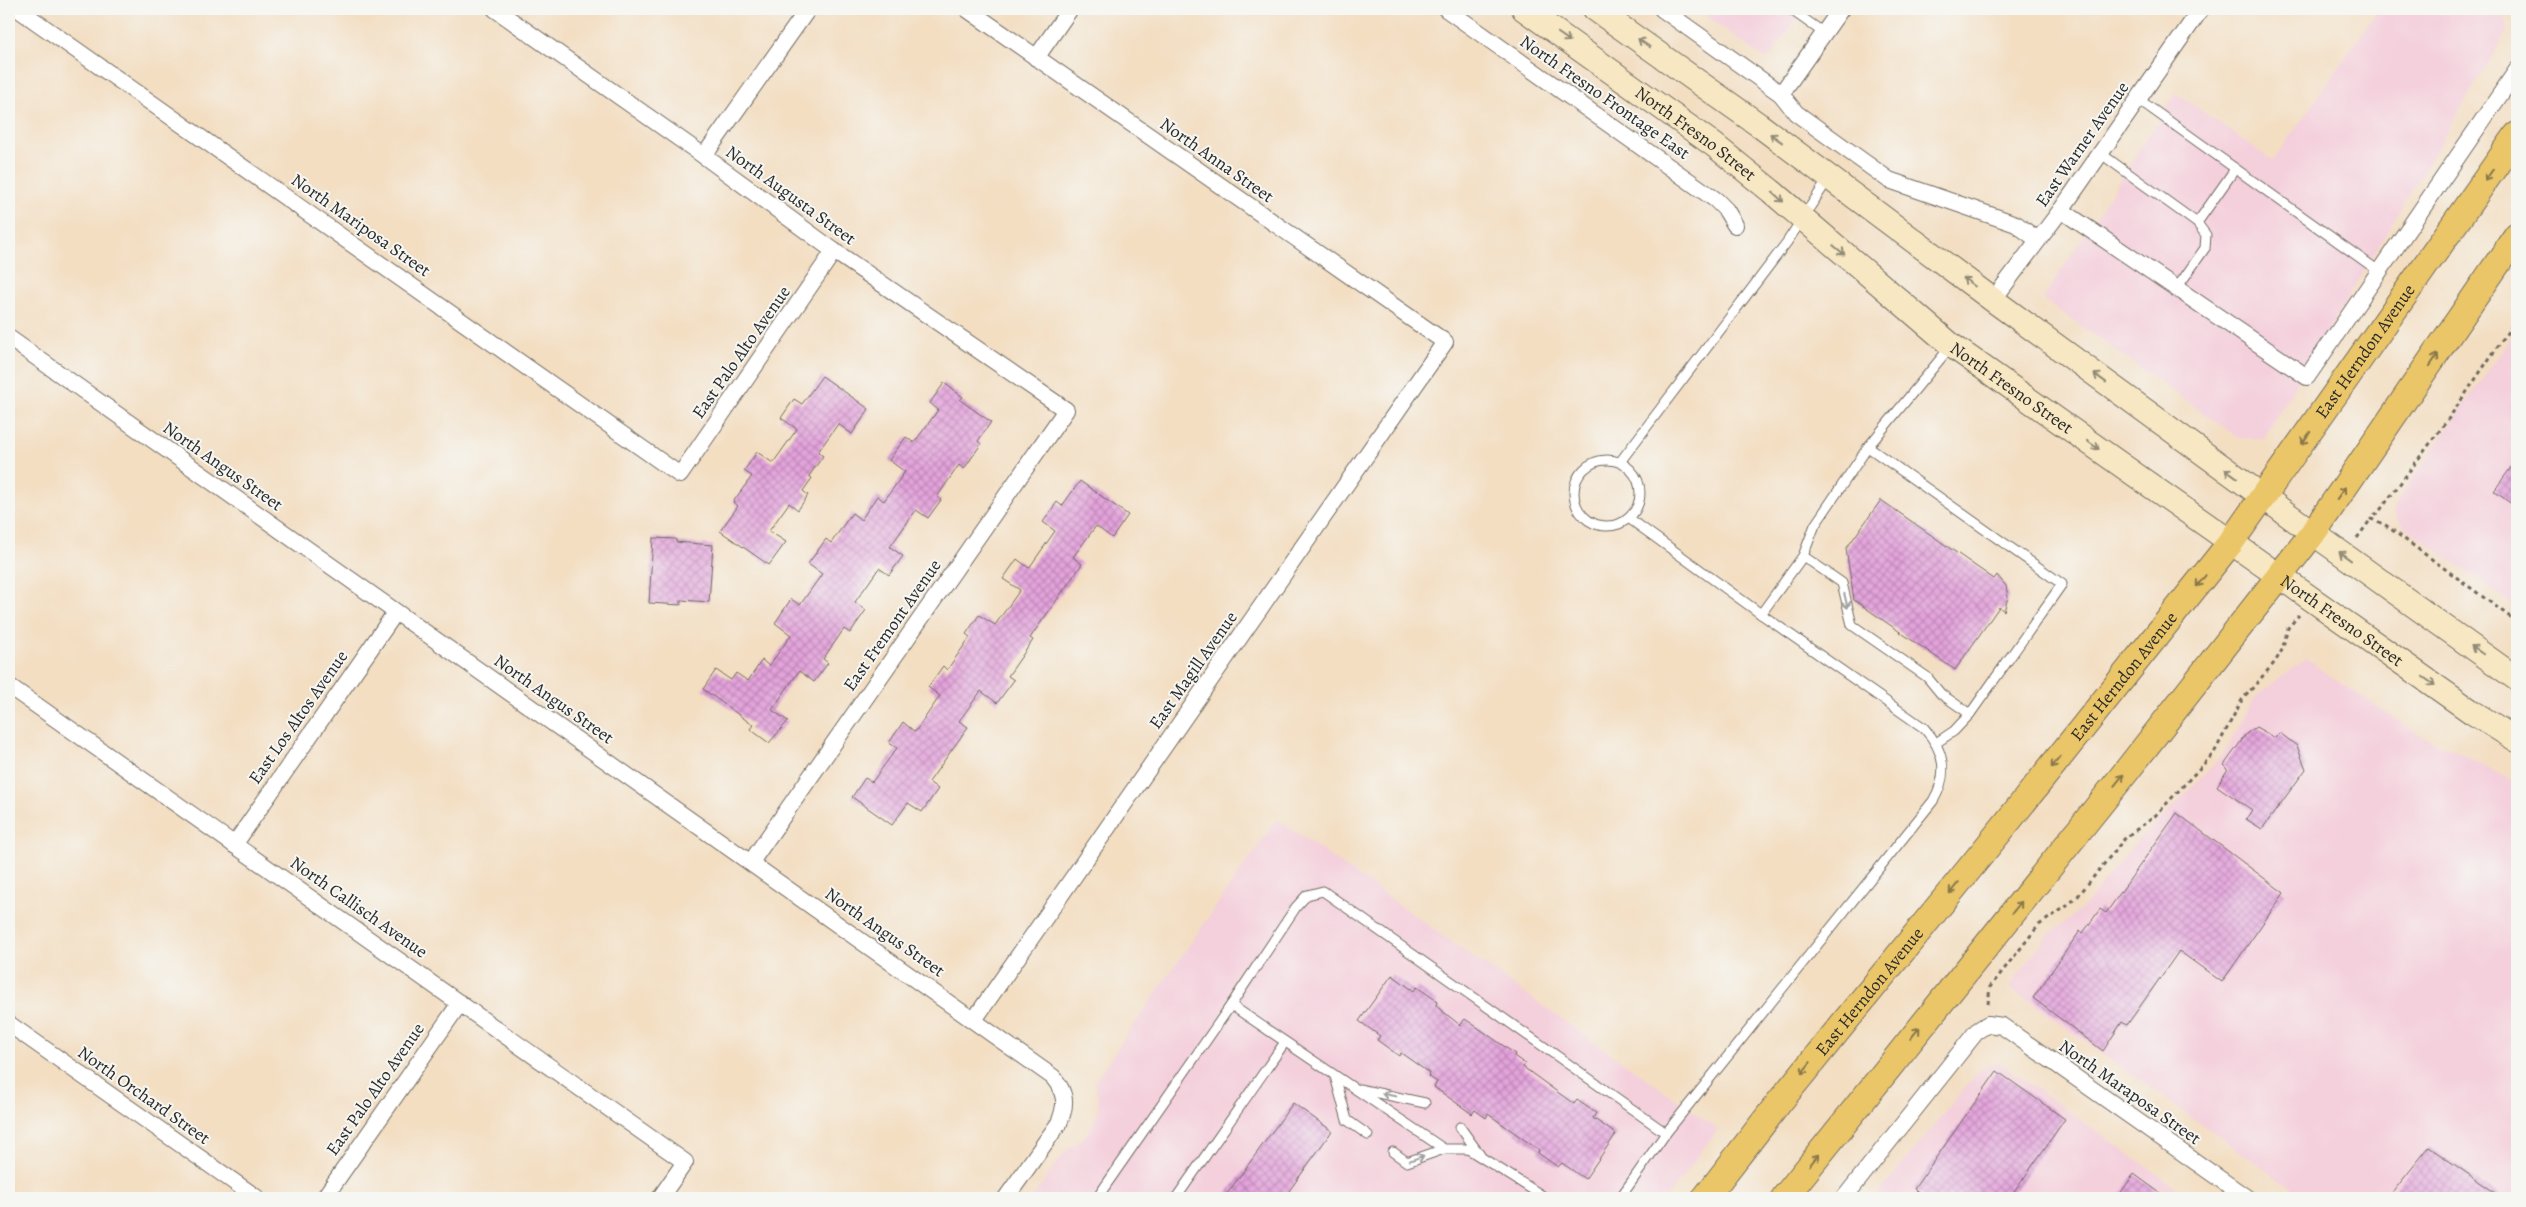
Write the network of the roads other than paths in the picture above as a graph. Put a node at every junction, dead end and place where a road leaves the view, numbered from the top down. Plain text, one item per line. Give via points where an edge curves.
1 (18, 9) edge
2 (495, 9) edge
3 (808, 9) edge
4 (967, 9) edge
5 (1070, 9) edge
6 (1446, 9) edge
7 (1524, 9) edge
8 (1595, 9) edge
9 (1790, 9) edge
10 (1841, 9) edge
11 (2201, 9) edge
12 (1670, 11) edge
13 (1824, 33) junction
14 (1036, 58) junction
15 (2517, 70) edge
16 (1781, 94) junction
17 (2138, 99) junction
18 (2517, 136) edge
19 (2100, 154) junction
20 (704, 156) junction
21 (2235, 169) junction
22 (1829, 177) junction
23 (2061, 210) junction
24 (1802, 219) junction
25 (2197, 223) junction
26 (1735, 225) dead end
27 (2517, 235) edge
28 (2038, 240) junction
29 (834, 251) junction
30 (2380, 272) junction
31 (2177, 288) junction
32 (1993, 300) junction
33 (9, 338) edge
34 (1445, 342) joint
35 (1951, 345) junction
36 (1066, 410) joint
37 (1868, 447) junction
38 (1620, 462) junction
39 (680, 474) joint
40 (2264, 498) junction
41 (1630, 519) junction
42 (2313, 533) junction
43 (2232, 542) junction
44 (1803, 556) junction
45 (2280, 576) junction
46 (395, 613) junction
47 (1761, 614) junction
48 (2517, 678) edge
49 (9, 686) edge
50 (1970, 714) junction
51 (2517, 740) edge
52 (1936, 743) junction
53 (234, 844) junction
54 (751, 862) junction
55 (460, 1003) junction
56 (1230, 1006) junction
57 (974, 1020) junction
58 (9, 1024) edge
59 (1285, 1042) junction
60 (1335, 1076) junction
61 (1353, 1087) junction
62 (1424, 1103) dead end
63 (1460, 1128) dead end
64 (1666, 1133) junction
65 (1368, 1135) dead end
66 (1444, 1148) junction
67 (1393, 1152) dead end
68 (1483, 1159) junction
69 (257, 1198) edge
70 (324, 1198) edge
71 (660, 1198) edge
72 (1006, 1198) edge
73 (1097, 1198) edge
74 (1176, 1198) edge
75 (1546, 1198) edge
76 (1620, 1198) edge
77 (1705, 1198) edge
78 (1784, 1198) edge
79 (1844, 1198) edge
80 (2247, 1198) edge

1 - 39 street, North Mariposa Street
2 - 20 street, North Augusta Street
3 - 20 street
4 - 14 street, North Anna Street
5 - 14 street
6 - 26 street, North Fresno Frontage East via 1716,200
7 -> 24 main road, North Fresno Street via 1714,145
22 -> 8 main road
9 - 13 lane
10 - 13 street
11 - 17 street, East Warner Avenue
12 - 16 street
13 - 16 street
14 - 34 street, North Anna Street
15 - 30 street
16 - 28 street via 1796,113 1889,180 2016,224
17 - 19 street, East Warner Avenue
17 - 21 lane
18 -> 40 main road, East Herndon Avenue
19 - 23 street, East Warner Avenue
19 - 25 lane
20 - 29 street, North Augusta Street
21 - 25 lane
21 - 30 lane
22 - 24 lane
32 -> 22 main road
23 - 28 street, East Warner Avenue
23 - 31 street
24 -> 35 main road, North Fresno Street
24 - 38 lane
25 - 31 lane via 2206,235 2205,248
42 -> 27 main road
28 - 32 street, East Warner Avenue
29 - 36 street, North Augusta Street
29 - 39 street, East Palo Alto Avenue
30 - 31 street via 2307,377
40 -> 32 main road
33 - 46 street, North Angus Street
34 - 57 street, East Magill Avenue
35 - 37 lane
35 -> 43 main road, North Fresno Street
36 - 54 street, East Fremont Avenue
37 - 44 lane via 1815,525
37 - 50 lane via 2062,584
38 - 41 lane via 1637,476 1640,487 1641,499
38 - 41 lane via 1600,460 1583,470 1577,479 1574,499 1577,508 1591,523 1611,527
40 - 42 main road
40 - 43 main road, East Herndon Avenue
41 - 47 lane
42 - 45 main road
48 -> 42 main road
43 - 45 main road, North Fresno Street
43 -> 77 main road, East Herndon Avenue
44 - 47 lane
44 -> 50 lane via 1842,583 1852,625 1927,677 1941,694
45 -> 51 main road, North Fresno Street via 2472,712
78 -> 45 main road
46 - 53 street, East Los Altos Avenue
46 - 54 street, North Angus Street
47 - 52 lane via 1924,728
49 - 53 street, North Callisch Avenue
50 - 52 lane via 1954,731
52 - 64 lane via 1944,767 1940,789 1933,801
53 - 55 street, North Callisch Avenue
54 - 57 street, North Angus Street
55 - 70 street, East Palo Alto Avenue
55 - 71 street, North Callisch Avenue via 685,1162
56 - 59 lane
56 - 64 lane via 1296,907 1307,895 1323,891
56 - 73 lane
57 - 72 street, North Angus Street via 1053,1077 1066,1101 1059,1123
58 - 69 street, North Orchard Street
59 - 60 lane
59 - 74 lane
60 - 61 lane
60 - 65 lane via 1347,1120
62 -> 61 lane
61 - 66 lane
63 - 68 lane
64 - 76 lane
67 -> 66 lane via 1407,1162
66 - 68 lane via 1468,1149
68 - 75 lane
79 - 80 street, North Maraposa Street via 1977,1031 1988,1024 2002,1026

